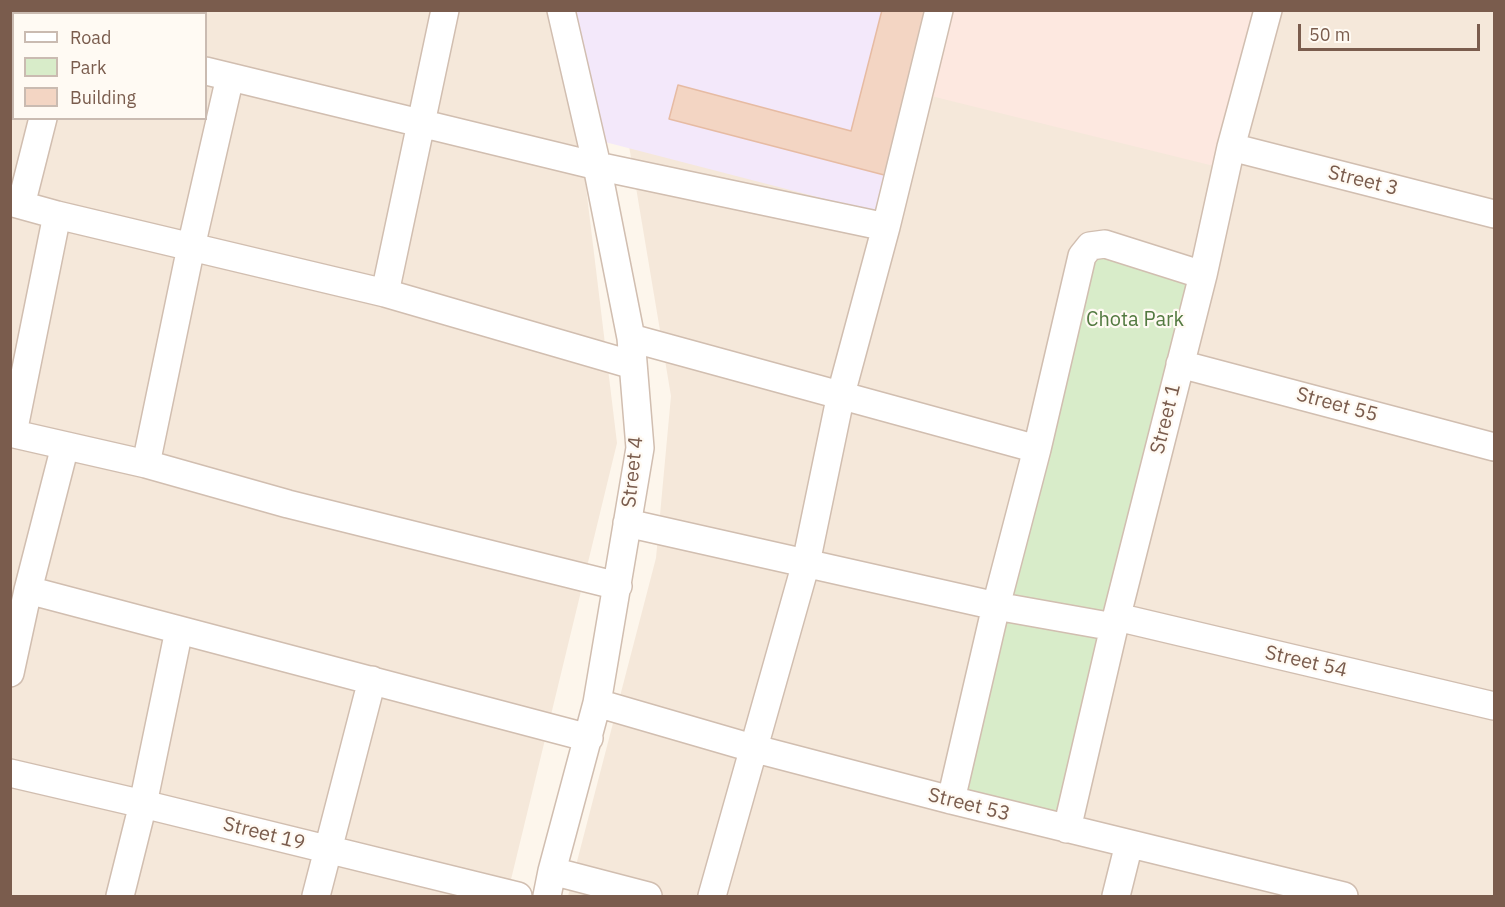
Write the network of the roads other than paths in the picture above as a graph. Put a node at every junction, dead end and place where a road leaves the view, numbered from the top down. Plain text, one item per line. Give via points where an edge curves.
1 (445, 10) edge
2 (561, 10) edge
3 (939, 10) edge
4 (1268, 10) edge
5 (218, 74) edge
6 (42, 120) edge
7 (420, 124) junction
8 (1232, 147) junction
9 (597, 166) junction
10 (16, 203) edge
11 (1494, 214) edge
12 (57, 215) junction
13 (886, 226) junction
14 (191, 246) junction
15 (1203, 275) junction
16 (385, 294) junction
17 (632, 352) junction
18 (1180, 364) junction
19 (842, 394) junction
20 (12, 433) edge
21 (65, 446) junction
22 (1494, 447) edge
23 (1037, 449) junction
24 (146, 464) junction
25 (627, 523) junction
26 (806, 563) junction
27 (618, 586) junction
28 (28, 590) junction
29 (996, 606) junction
30 (1115, 622) junction
31 (179, 630) junction
32 (10, 673) edge
33 (372, 680) junction
34 (597, 703) junction
35 (1494, 706) edge
36 (589, 738) junction
37 (752, 748) junction
38 (10, 773) edge
39 (951, 801) junction
40 (143, 804) junction
41 (1067, 829) junction
42 (1130, 844) junction
43 (327, 850) junction
44 (549, 884) edge
45 (120, 897) edge
46 (316, 897) edge
47 (518, 897) edge
48 (648, 897) edge
49 (712, 897) edge
50 (1116, 897) edge
51 (1344, 897) edge

1 - 7 street
2 - 9 street, Street 4
3 - 13 street
4 - 8 street, Street 1
5 - 7 street
5 - 14 street
6 - 10 street
7 - 9 street
7 - 16 street
8 - 11 street, Street 3
8 - 15 street, Street 1
9 - 13 street
9 - 17 street, Street 4
10 - 12 street
12 - 14 street
12 - 20 street
13 - 19 street
14 - 16 street
14 - 24 street
15 - 18 street, Street 1
15 - 23 street via 1105,244 1090,246 1082,256
16 - 17 street
17 - 19 street
17 - 25 street, Street 4 via 640,448
18 - 22 street, Street 55
18 - 30 street, Street 1
19 - 23 street
19 - 26 street
20 - 21 street
21 - 24 street
21 - 28 street
23 - 29 street
24 - 27 street via 288,504
25 - 26 street, Street 54
25 - 27 street, Street 4
26 - 29 street, Street 54
26 - 37 street
27 - 34 street, Street 4
28 - 31 street
28 - 32 street
29 - 30 street, Street 54
29 - 39 street
30 - 35 street, Street 54
30 - 41 street, Street 1
31 - 33 street
31 - 40 street
33 - 36 street
33 - 43 street
34 - 36 street, Street 4
34 - 37 street, Street 53
36 - 44 street, Street 4
37 - 39 street, Street 53
37 - 49 street
38 - 40 street, Street 19
39 - 41 street, Street 53
40 - 43 street, Street 19
40 - 45 street
41 - 42 street, Street 53
42 - 50 street
42 - 51 street, Street 53
43 - 46 street
43 - 47 street, Street 19
44 - 48 street

